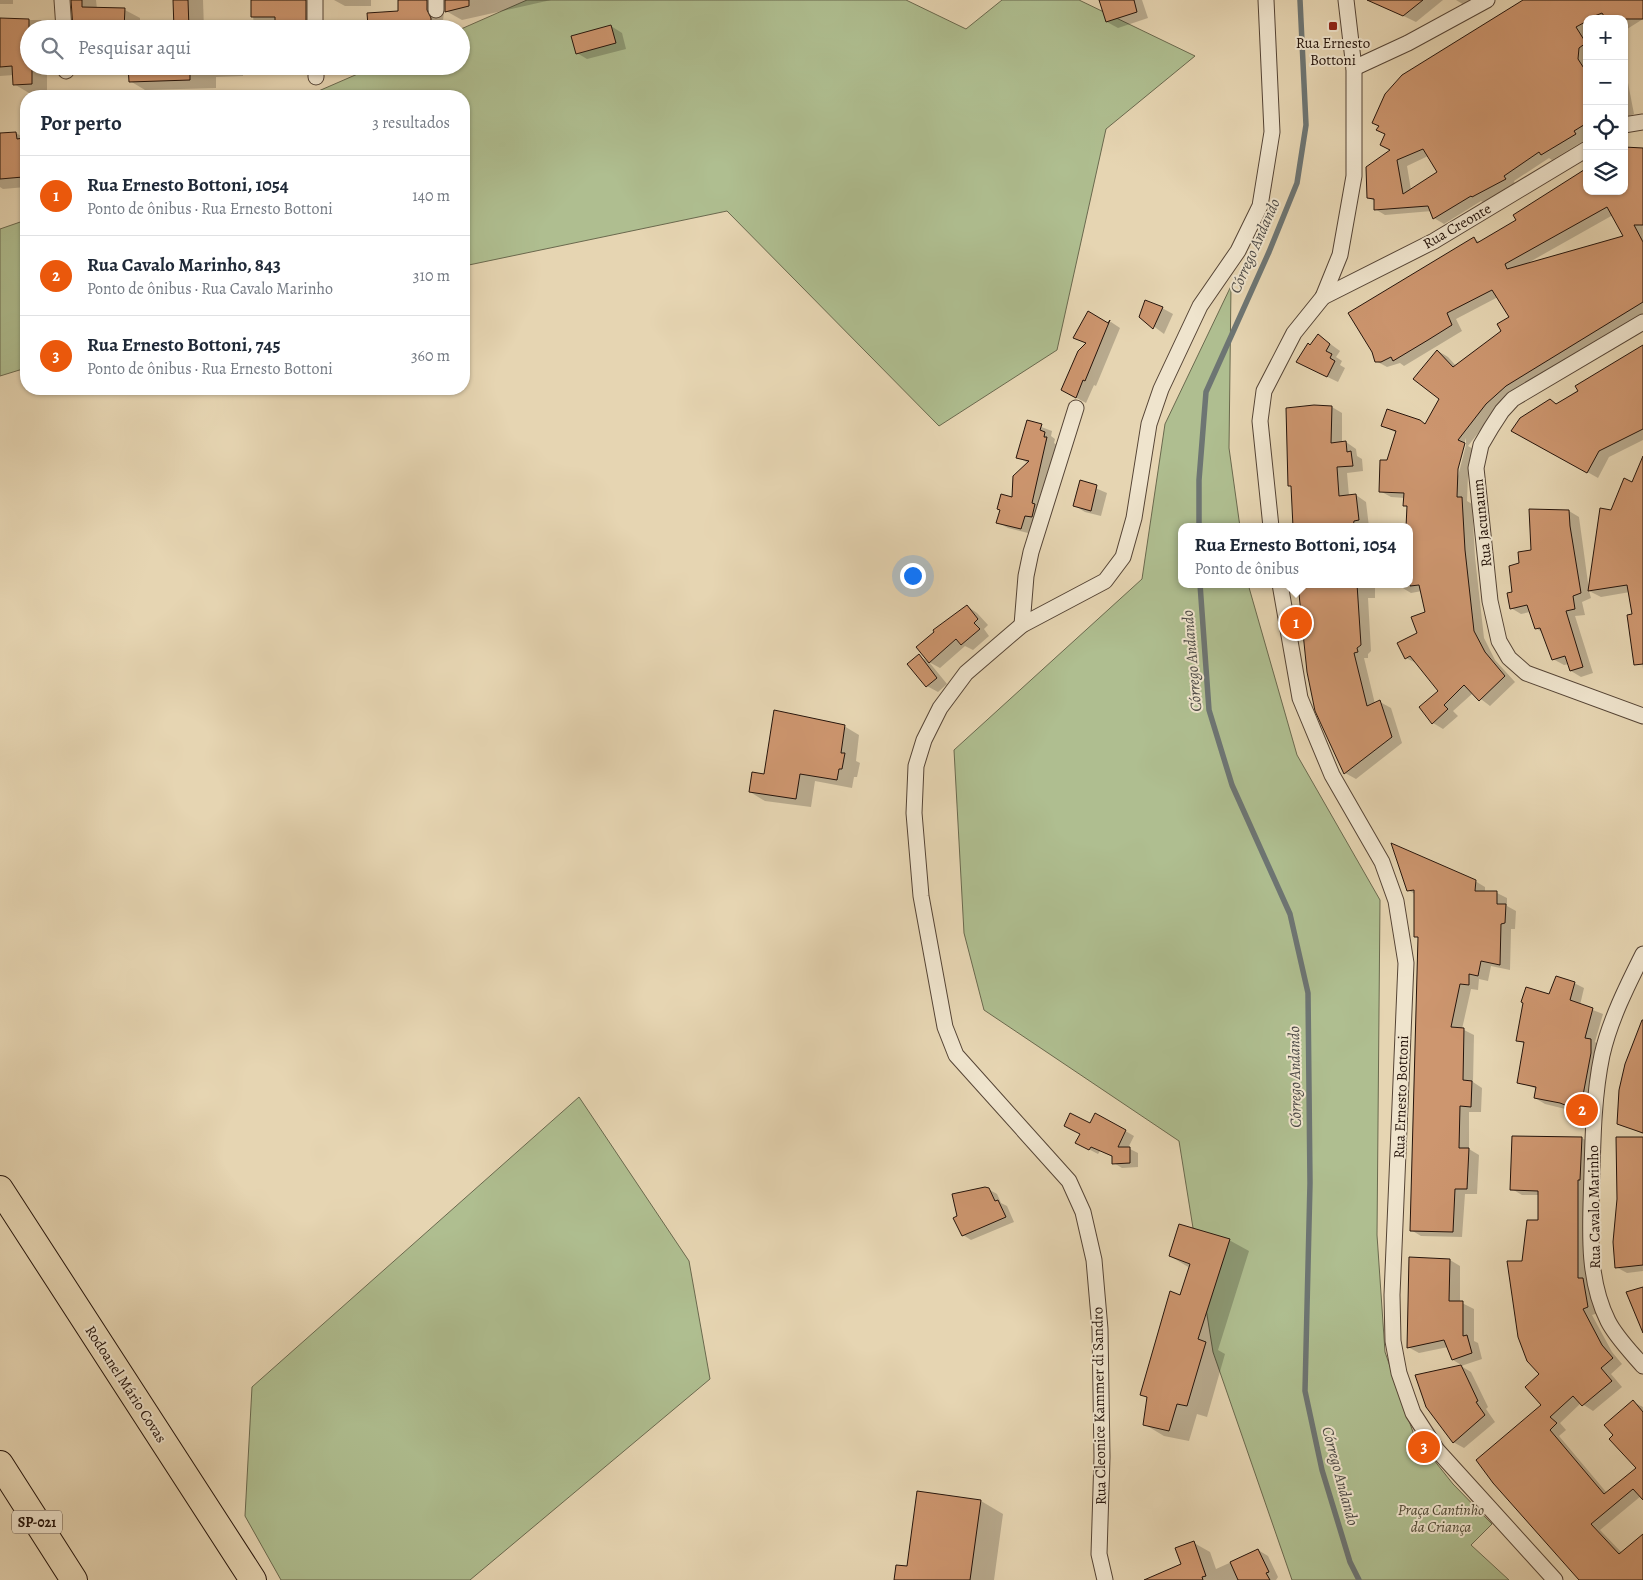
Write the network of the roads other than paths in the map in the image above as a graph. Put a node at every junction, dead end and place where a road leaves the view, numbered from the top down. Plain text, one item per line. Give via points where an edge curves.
1 (62, 0) edge
2 (315, 0) edge
3 (1266, 0) edge
4 (1346, 0) edge
5 (1487, 0) edge
6 (63, 20) edge
7 (316, 20) edge
8 (1354, 68) junction
9 (1643, 122) edge
10 (1628, 124) edge
11 (1585, 150) edge
12 (1324, 297) junction
13 (1643, 322) edge
14 (1076, 408) dead end
15 (1271, 523) edge
16 (1281, 588) edge
17 (1022, 625) junction
18 (1643, 716) edge
19 (1643, 954) edge
20 (0, 1189) edge
21 (1643, 1366) edge
22 (0, 1464) edge
23 (74, 1580) edge
24 (253, 1580) edge
25 (1105, 1580) edge
26 (1555, 1580) edge

1 - 6 street
2 - 7 street
3 - 17 street, Rua Cleonice Kammer di Sandro via 1272,132 1260,206 1238,251 1200,306 1161,389 1149,424 1134,518 1123,557 1105,581
4 - 8 street
5 - 8 street
8 - 12 street via 1354,176 1340,255
9 - 10 street
11 - 12 street, Rua Creonte via 1434,240
12 - 15 street via 1294,333 1264,391 1260,421
13 - 18 street, Rua Jacunaum via 1513,399 1502,410 1481,446 1476,468 1490,601 1499,641 1509,658 1526,673
14 - 17 street via 1031,552
16 - 26 street, Rua Ernesto Bottoni via 1300,698 1332,775 1382,862 1396,901 1406,963 1392,1295 1393,1341 1399,1373 1413,1413 1437,1450
17 - 25 street, Rua Cleonice Kammer di Sandro via 966,673 940,708 924,740 916,766 914,821 921,896 934,976 945,1027 956,1055 1069,1181 1083,1212 1094,1260 1100,1329 1102,1457 1099,1554
19 - 21 street, Rua Cavalo Marinho via 1602,1054 1593,1122 1591,1218 1591,1262 1608,1322
20 - 24 highway, Rodoanel Mário Covas
22 - 23 highway, SP-021

